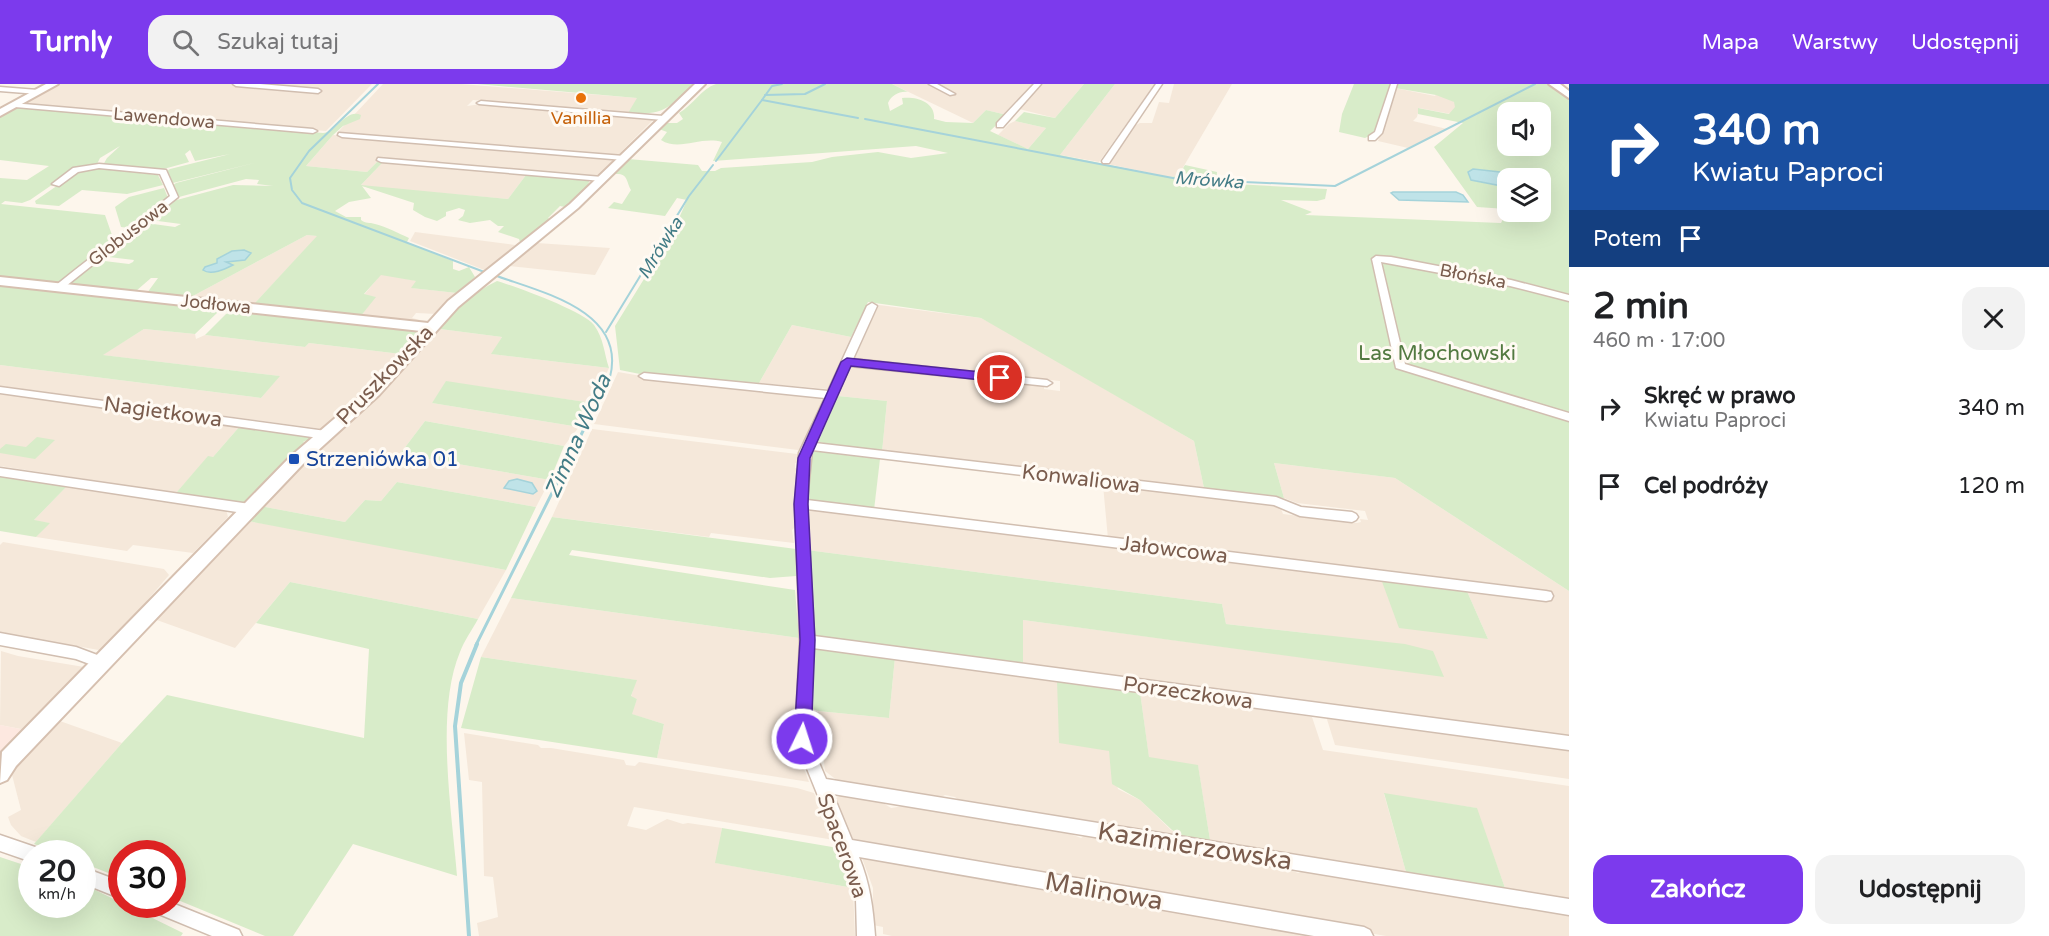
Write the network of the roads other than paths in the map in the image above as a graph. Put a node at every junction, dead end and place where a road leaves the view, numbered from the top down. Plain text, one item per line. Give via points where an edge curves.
1 (53, 84) edge
2 (236, 84) edge
3 (700, 84) edge
4 (932, 84) edge
5 (950, 84) edge
6 (1038, 84) edge
7 (1159, 84) edge
8 (1394, 84) edge
9 (1554, 84) edge
10 (940, 88) junction
11 (0, 89) edge
12 (318, 91) dead end
13 (38, 92) junction
14 (952, 94) dead end
15 (1569, 95) edge
16 (481, 103) dead end
17 (15, 105) junction
18 (0, 113) edge
19 (663, 118) junction
20 (1000, 125) dead end
21 (313, 131) dead end
22 (342, 135) dead end
23 (1372, 138) dead end
24 (624, 158) junction
25 (381, 160) dead end
26 (1106, 161) dead end
27 (602, 179) junction
28 (56, 184) dead end
29 (0, 282) edge
30 (58, 288) junction
31 (1569, 298) edge
32 (872, 306) dead end
33 (432, 328) junction
34 (847, 362) junction
35 (644, 376) dead end
36 (1047, 383) dead end
37 (0, 390) edge
38 (830, 395) junction
39 (1569, 417) edge
40 (326, 435) junction
41 (809, 446) junction
42 (0, 472) edge
43 (801, 504) junction
44 (250, 509) junction
45 (1352, 517) dead end
46 (1546, 596) dead end
47 (0, 639) edge
48 (807, 640) junction
49 (103, 663) junction
50 (1569, 743) edge
51 (3, 765) edge
52 (820, 785) junction
53 (0, 843) edge
54 (844, 847) junction
55 (18, 849) edge
56 (1569, 907) edge
57 (186, 917) edge
58 (233, 936) edge
59 (866, 936) edge
60 (1364, 936) edge

1 - 13 street
2 - 12 street
3 - 19 street, Pruszkowska
4 - 10 street
5 - 10 street
6 - 20 street
7 - 26 street
8 - 23 street via 1378,133
9 - 15 street
10 - 14 street
11 - 13 street
13 - 17 street
16 - 19 street
17 - 18 street
17 - 21 street, Lawendowa
19 - 24 street, Pruszkowska
22 - 24 street
24 - 27 street, Pruszkowska
25 - 27 street
27 - 33 street, Pruszkowska via 559,219 453,304
28 - 30 street, Globusowa via 76,170 99,165 163,172 174,197
29 - 30 street, Jodłowa
30 - 33 street, Jodłowa
31 - 39 street, Błońska via 1511,283 1376,259 1400,366
32 - 34 street, Spacerowa
33 - 40 street, Pruszkowska via 374,392
34 - 36 street
34 - 38 street, Spacerowa
35 - 38 street
37 - 40 street, Nagietkowa
38 - 41 street, Spacerowa
40 - 44 street, Pruszkowska
41 - 43 street, Spacerowa via 804,458
41 - 45 street, Konwaliowa via 1276,501 1300,511
42 - 44 street
43 - 46 street, Jałowcowa
43 - 48 street, Spacerowa
44 - 49 street, Pruszkowska
47 - 49 street via 76,653
48 - 50 street, Porzeczkowa
48 - 52 street, Spacerowa via 802,739
49 - 51 street, Pruszkowska
52 - 54 street, Spacerowa
52 - 56 street, Kazimierzowska
53 - 55 street
54 - 59 street, Spacerowa via 858,875 864,899
54 - 60 street, Malinowa
57 - 58 street

